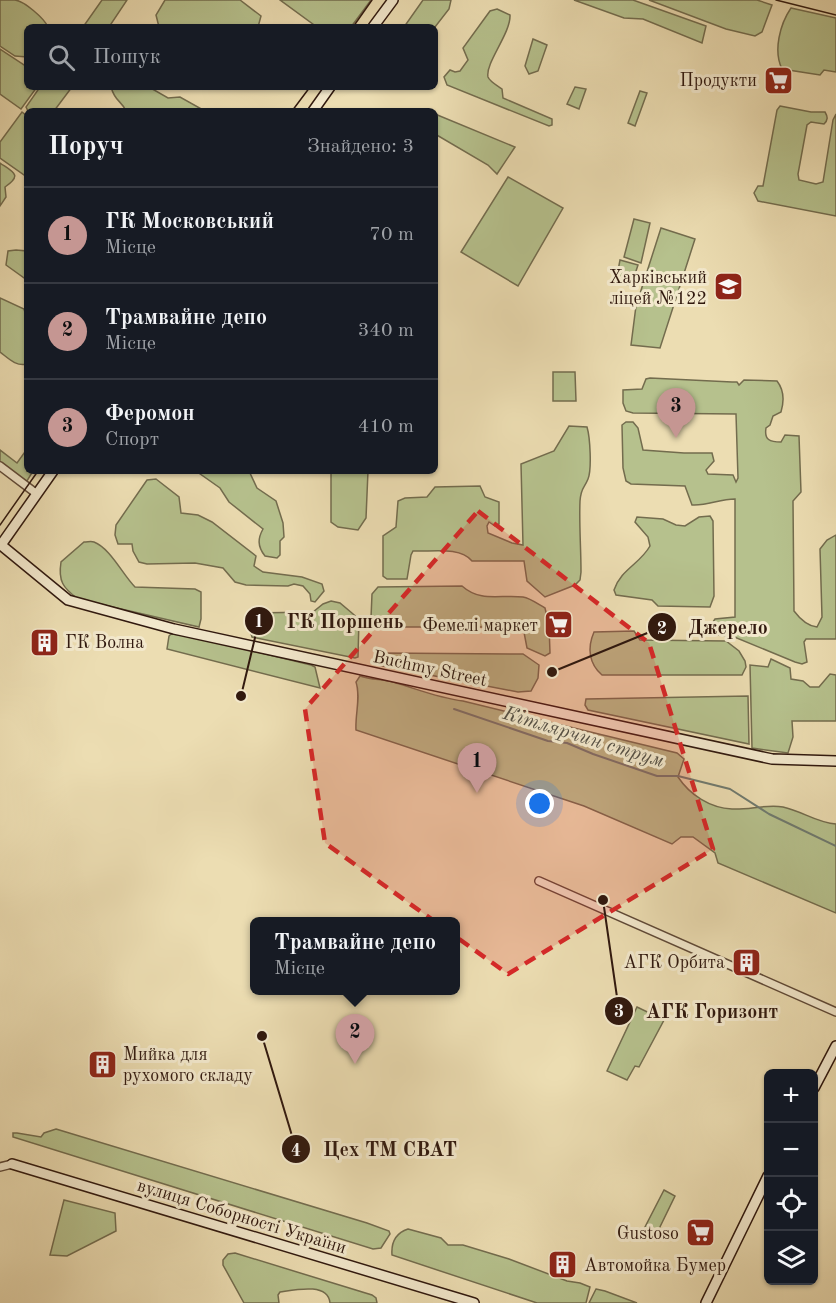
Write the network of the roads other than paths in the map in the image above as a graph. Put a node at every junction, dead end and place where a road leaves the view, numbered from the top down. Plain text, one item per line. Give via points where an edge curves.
1 (393, 0) edge
2 (375, 24) edge
3 (328, 90) edge
4 (315, 108) edge
5 (0, 466) edge
6 (51, 474) edge
7 (37, 494) junction
8 (1, 546) edge
9 (836, 760) edge
10 (539, 881) dead end
11 (836, 1012) edge
12 (836, 1046) edge
13 (818, 1079) edge
14 (12, 1164) joint
15 (0, 1167) edge
16 (768, 1177) edge
17 (474, 1303) edge
18 (706, 1303) edge

1 - 2 street
3 - 4 street
5 - 7 street
6 - 7 street
7 - 8 street
8 - 9 street, Buchmy Street via 68,600 174,629 772,759
10 - 11 street
12 - 13 street
14 - 15 street, вулиця Соборності України
14 - 17 street, вулиця Соборності України
16 - 18 street

